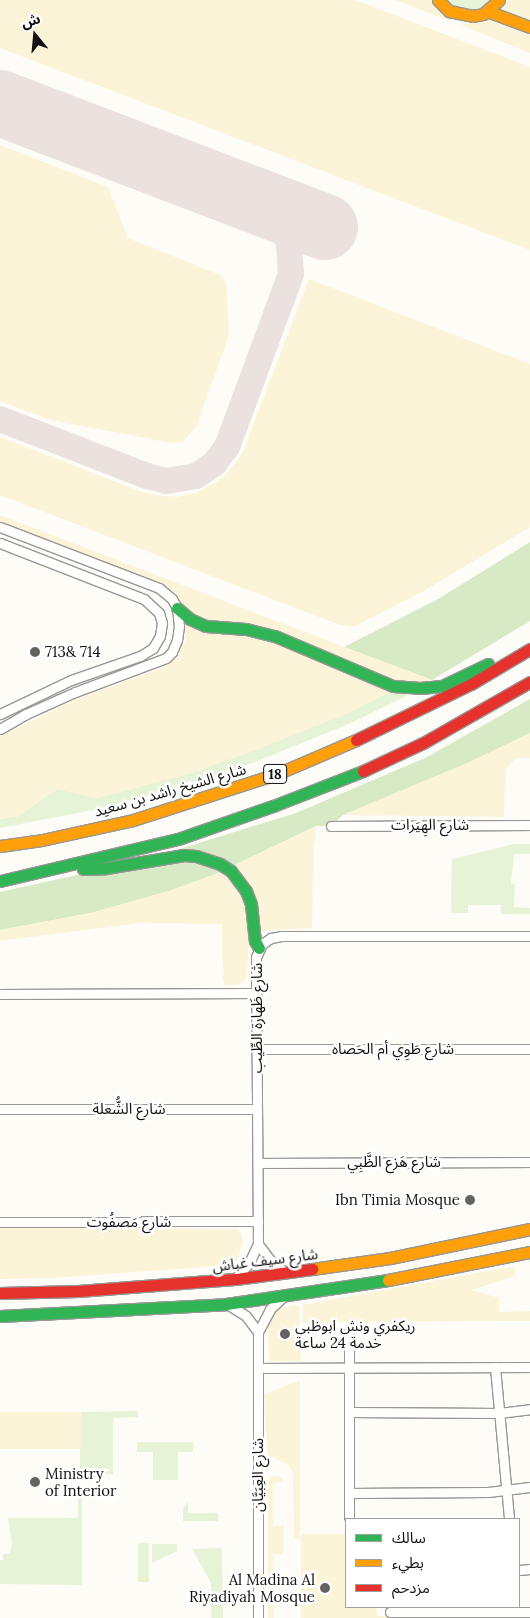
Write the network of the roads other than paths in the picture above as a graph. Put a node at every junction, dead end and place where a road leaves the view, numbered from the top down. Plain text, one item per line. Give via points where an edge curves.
1 (438, 0) edge
2 (499, 0) edge
3 (488, 11) junction
4 (530, 27) edge
5 (0, 528) edge
6 (0, 543) edge
7 (176, 608) junction
8 (530, 647) edge
9 (527, 685) edge
10 (0, 714) edge
11 (0, 729) edge
12 (530, 825) edge
13 (331, 826) dead end
14 (42, 840) junction
15 (0, 841) edge
16 (0, 846) edge
17 (63, 867) junction
18 (0, 880) edge
19 (254, 933) junction
20 (530, 936) edge
21 (271, 938) junction
22 (259, 948) junction
23 (0, 994) edge
24 (256, 994) junction
25 (530, 1049) edge
26 (257, 1050) junction
27 (0, 1109) edge
28 (257, 1109) junction
29 (258, 1162) junction
30 (530, 1162) edge
31 (258, 1221) junction
32 (0, 1222) edge
33 (530, 1229) edge
34 (258, 1244) junction
35 (530, 1252) edge
36 (286, 1273) junction
37 (235, 1279) junction
38 (0, 1293) edge
39 (283, 1296) junction
40 (226, 1304) junction
41 (0, 1316) edge
42 (349, 1330) dead end
43 (258, 1332) junction
44 (495, 1367) junction
45 (530, 1367) edge
46 (258, 1368) junction
47 (348, 1369) junction
48 (530, 1409) edge
49 (349, 1412) junction
50 (499, 1413) junction
51 (530, 1487) edge
52 (506, 1491) junction
53 (349, 1493) junction
54 (349, 1517) dead end
55 (509, 1518) edge
56 (390, 1612) dead end
57 (530, 1612) edge
58 (258, 1618) edge

1 - 3 main road via 460,16
2 - 3 main road
3 - 4 main road
5 - 7 street via 159,588 172,599
6 - 10 street via 144,599 159,613 162,623 160,636 153,648 140,656 71,680
7 - 8 main road via 206,626 246,629 275,636 393,686 442,686
7 - 11 street via 177,640 166,658 75,692
8 - 14 main road, شارع الشيخ راشد بن سعيد / 18 via 471,684 385,728 279,773 133,820
9 - 17 main road, 18 via 423,743 356,774 187,836
12 - 13 street, شارع الهِيَرات
14 - 15 main road
14 - 16 main road, شارع الشيخ راشد بن سعيد / 18
17 - 18 main road, 18
17 - 19 main road via 106,868 184,855 209,858 231,871 246,891
19 - 21 street via 267,933
19 - 22 main road
20 - 21 street
21 - 22 street, شارع ظَهارة الطِّيب
22 - 24 street, شارع ظَهارة الطِّيب
23 - 24 street
24 - 26 street, شارع ظَهارة الطِّيب
25 - 26 street, شارع طَوِي أم الحَصاه
26 - 28 street, شارع ظَهارة الطِّيب
27 - 28 street, شارع الشُّعلة
28 - 29 street, شارع ظَهارة الطِّيب
29 - 30 street, شارع هَزع الظَّبِي
29 - 31 street, شارع ظَهارة الطِّيب
31 - 32 street, شارع مَصفُوت
31 - 34 street, شارع ظَهارة الطِّيب
33 - 36 main road, شارع سيف غباش via 424,1252
34 - 36 street
34 - 37 street, شارع ظَهارة الطِّيب via 249,1263
35 - 39 main road via 424,1274
36 - 37 main road, شارع سيف غباش
37 - 38 main road, شارع سيف غباش via 78,1291
39 - 40 main road
39 - 43 street, شارع العِبَيَّان via 265,1316
40 - 41 main road
40 - 43 street via 246,1316
42 - 47 street
43 - 46 street, شارع العِبَيَّان
44 - 45 street
44 - 47 street
44 - 50 street
46 - 47 street
46 - 58 street, شارع العِبَيَّان
47 - 49 street
48 - 50 street
49 - 50 street
49 - 53 street
50 - 52 street
51 - 52 street
52 - 53 street
52 - 55 street
53 - 54 street
56 - 57 street

